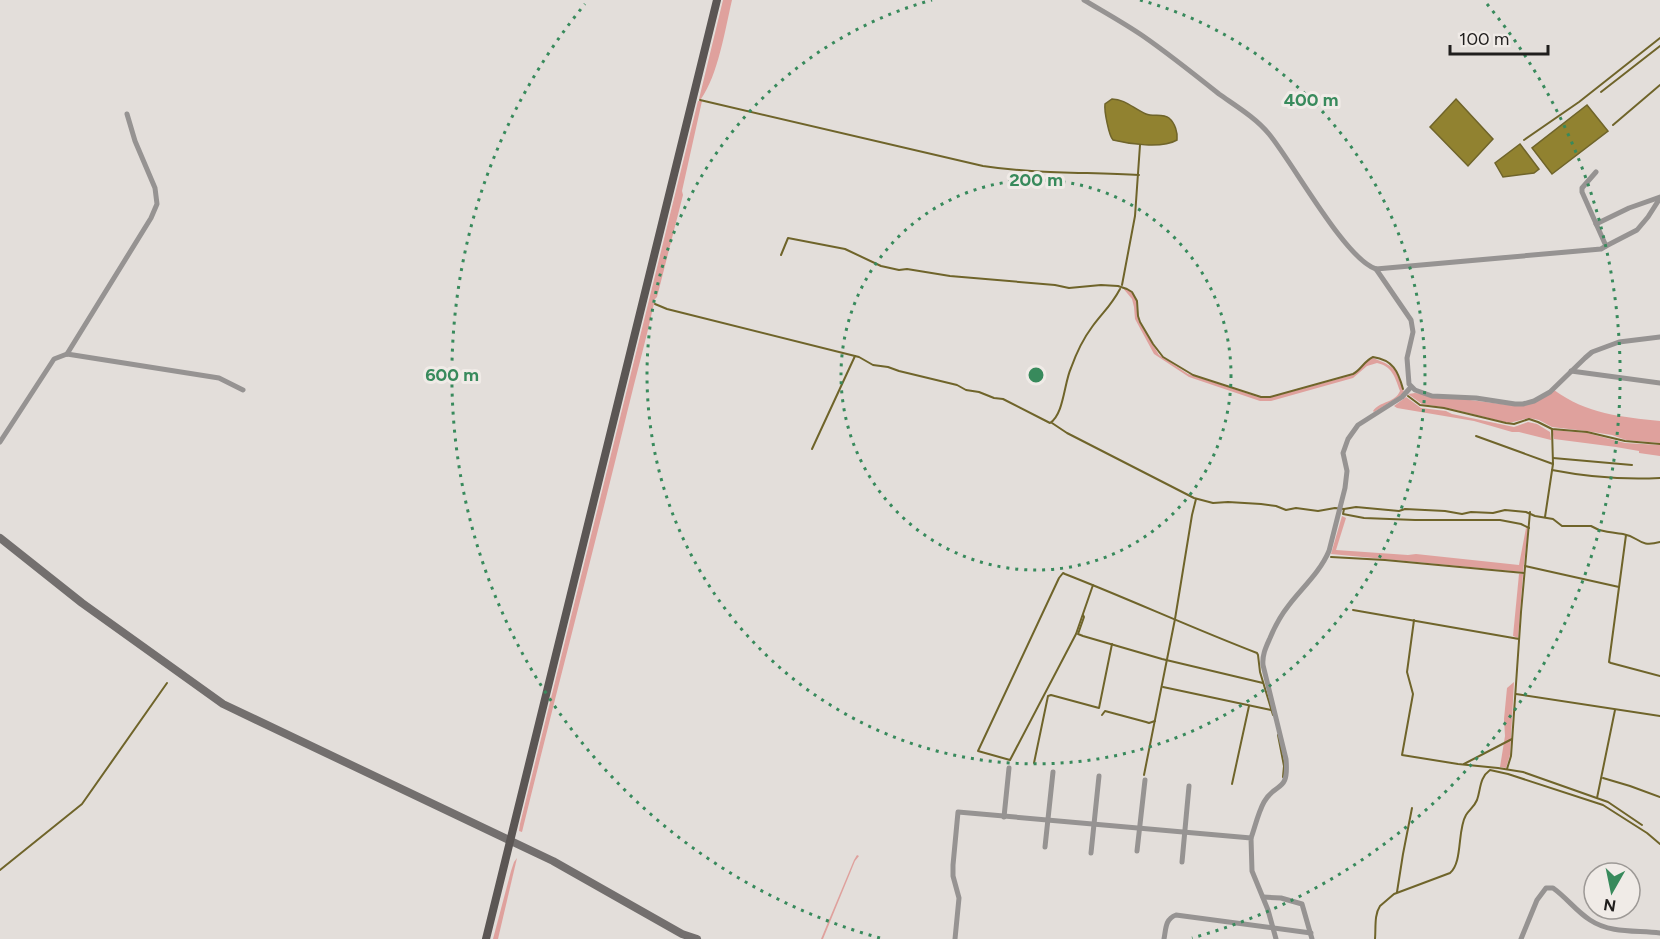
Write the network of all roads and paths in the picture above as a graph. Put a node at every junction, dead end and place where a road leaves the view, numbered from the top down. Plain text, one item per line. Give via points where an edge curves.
1 (717, 0) edge
2 (1084, 0) edge
3 (127, 114) dead end
4 (1596, 172) dead end
5 (1660, 197) edge
6 (1596, 224) junction
7 (1606, 246) junction
8 (1376, 269) junction
9 (1660, 337) edge
10 (67, 354) junction
11 (1571, 371) junction
12 (1660, 383) edge
13 (1412, 387) junction
14 (243, 390) dead end
15 (0, 442) edge
16 (0, 538) edge
17 (1010, 768) dead end
18 (1053, 772) dead end
19 (1099, 776) dead end
20 (1145, 780) dead end
21 (1189, 786) dead end
22 (1004, 817) junction
23 (1048, 821) junction
24 (1094, 825) junction
25 (1139, 829) junction
26 (1185, 833) junction
27 (1251, 838) junction
28 (510, 841) junction
29 (1045, 847) dead end
30 (1137, 851) dead end
31 (1091, 853) dead end
32 (1182, 862) dead end
33 (1263, 897) junction
34 (1274, 928) junction
35 (1660, 933) edge
36 (1311, 936) edge
37 (486, 939) edge
38 (697, 939) edge
39 (956, 939) edge
40 (1164, 939) edge
41 (1276, 939) edge
42 (1521, 939) edge

1 - 28 main road
2 - 8 street via 1158,47 1268,133 1345,243 1368,267
3 - 10 street via 155,188 156,204
4 - 6 street via 1582,188
5 - 6 street
5 - 7 street via 1641,226
6 - 7 street
7 - 8 street via 1597,251
8 - 13 street via 1410,320 1413,332 1407,365
9 - 11 street via 1619,342 1592,352
10 - 14 street via 219,378
10 - 15 street via 54,359
11 - 12 street
11 - 13 street via 1551,392 1515,405 1432,396
13 - 27 street via 1351,433 1343,453 1346,488 1325,561 1282,614 1263,652 1287,772 1283,785 1264,801
16 - 28 main road via 82,603 223,704
17 - 22 street
18 - 23 street
19 - 24 street
20 - 25 street
21 - 26 street
22 - 23 street
22 - 39 street via 958,812 953,866 959,898
23 - 24 street
23 - 29 street
24 - 25 street
24 - 31 street
25 - 26 street
25 - 30 street
26 - 27 street
26 - 32 street
27 - 33 street via 1252,871
28 - 37 main road
28 - 38 main road
33 - 34 street
33 - 36 street via 1302,904
34 - 36 street
34 - 40 street via 1176,915 1168,920
34 - 41 street
35 - 42 street via 1602,926 1553,888 1546,888

